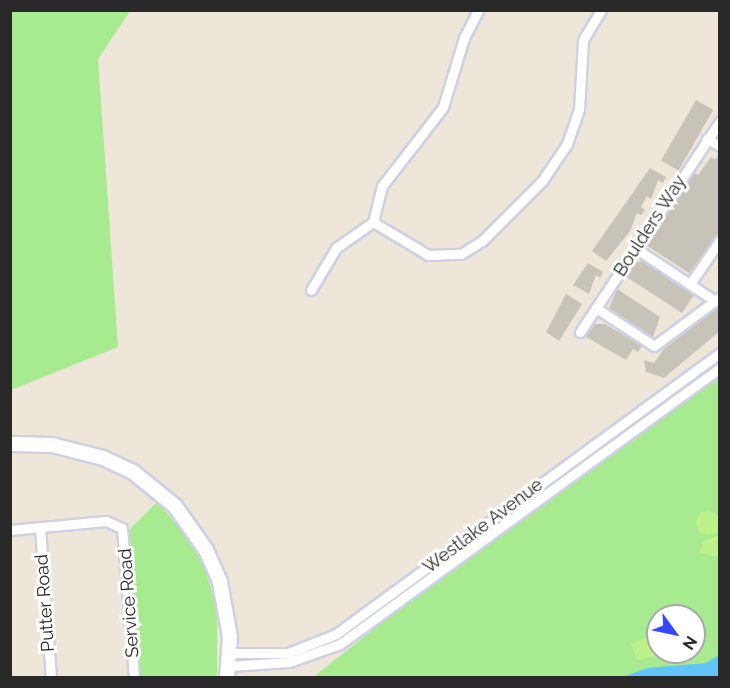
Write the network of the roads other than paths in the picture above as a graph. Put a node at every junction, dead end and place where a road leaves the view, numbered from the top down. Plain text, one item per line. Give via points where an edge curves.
1 (478, 10) edge
2 (601, 10) edge
3 (720, 121) edge
4 (708, 139) junction
5 (720, 146) edge
6 (373, 222) junction
7 (720, 240) edge
8 (635, 248) junction
9 (690, 284) junction
10 (311, 290) dead end
11 (717, 299) edge
12 (596, 308) junction
13 (580, 332) dead end
14 (720, 353) edge
15 (720, 368) edge
16 (10, 444) edge
17 (40, 528) junction
18 (10, 530) edge
19 (229, 665) edge
20 (51, 678) edge
21 (134, 678) edge

1 - 6 street via 464,38 443,107 382,186
2 - 6 street via 583,40 579,110 567,144 542,181 482,241 461,254 428,255
3 - 4 street, Boulders Way
4 - 5 street
4 - 8 street, Boulders Way
6 - 10 street via 336,248
7 - 9 street
8 - 9 street
8 - 12 street, Boulders Way
9 - 11 street
11 - 12 street via 652,346
12 - 13 street, Boulders Way
14 - 19 street, Westlake Avenue via 336,634 288,653
15 - 19 street, Westlake Avenue via 340,644 289,662
16 - 19 main road via 52,445 102,458 133,472 175,506 206,550 220,582
17 - 18 street
17 - 20 street, Putter Road
17 - 21 street, Service Road via 106,521 122,528

